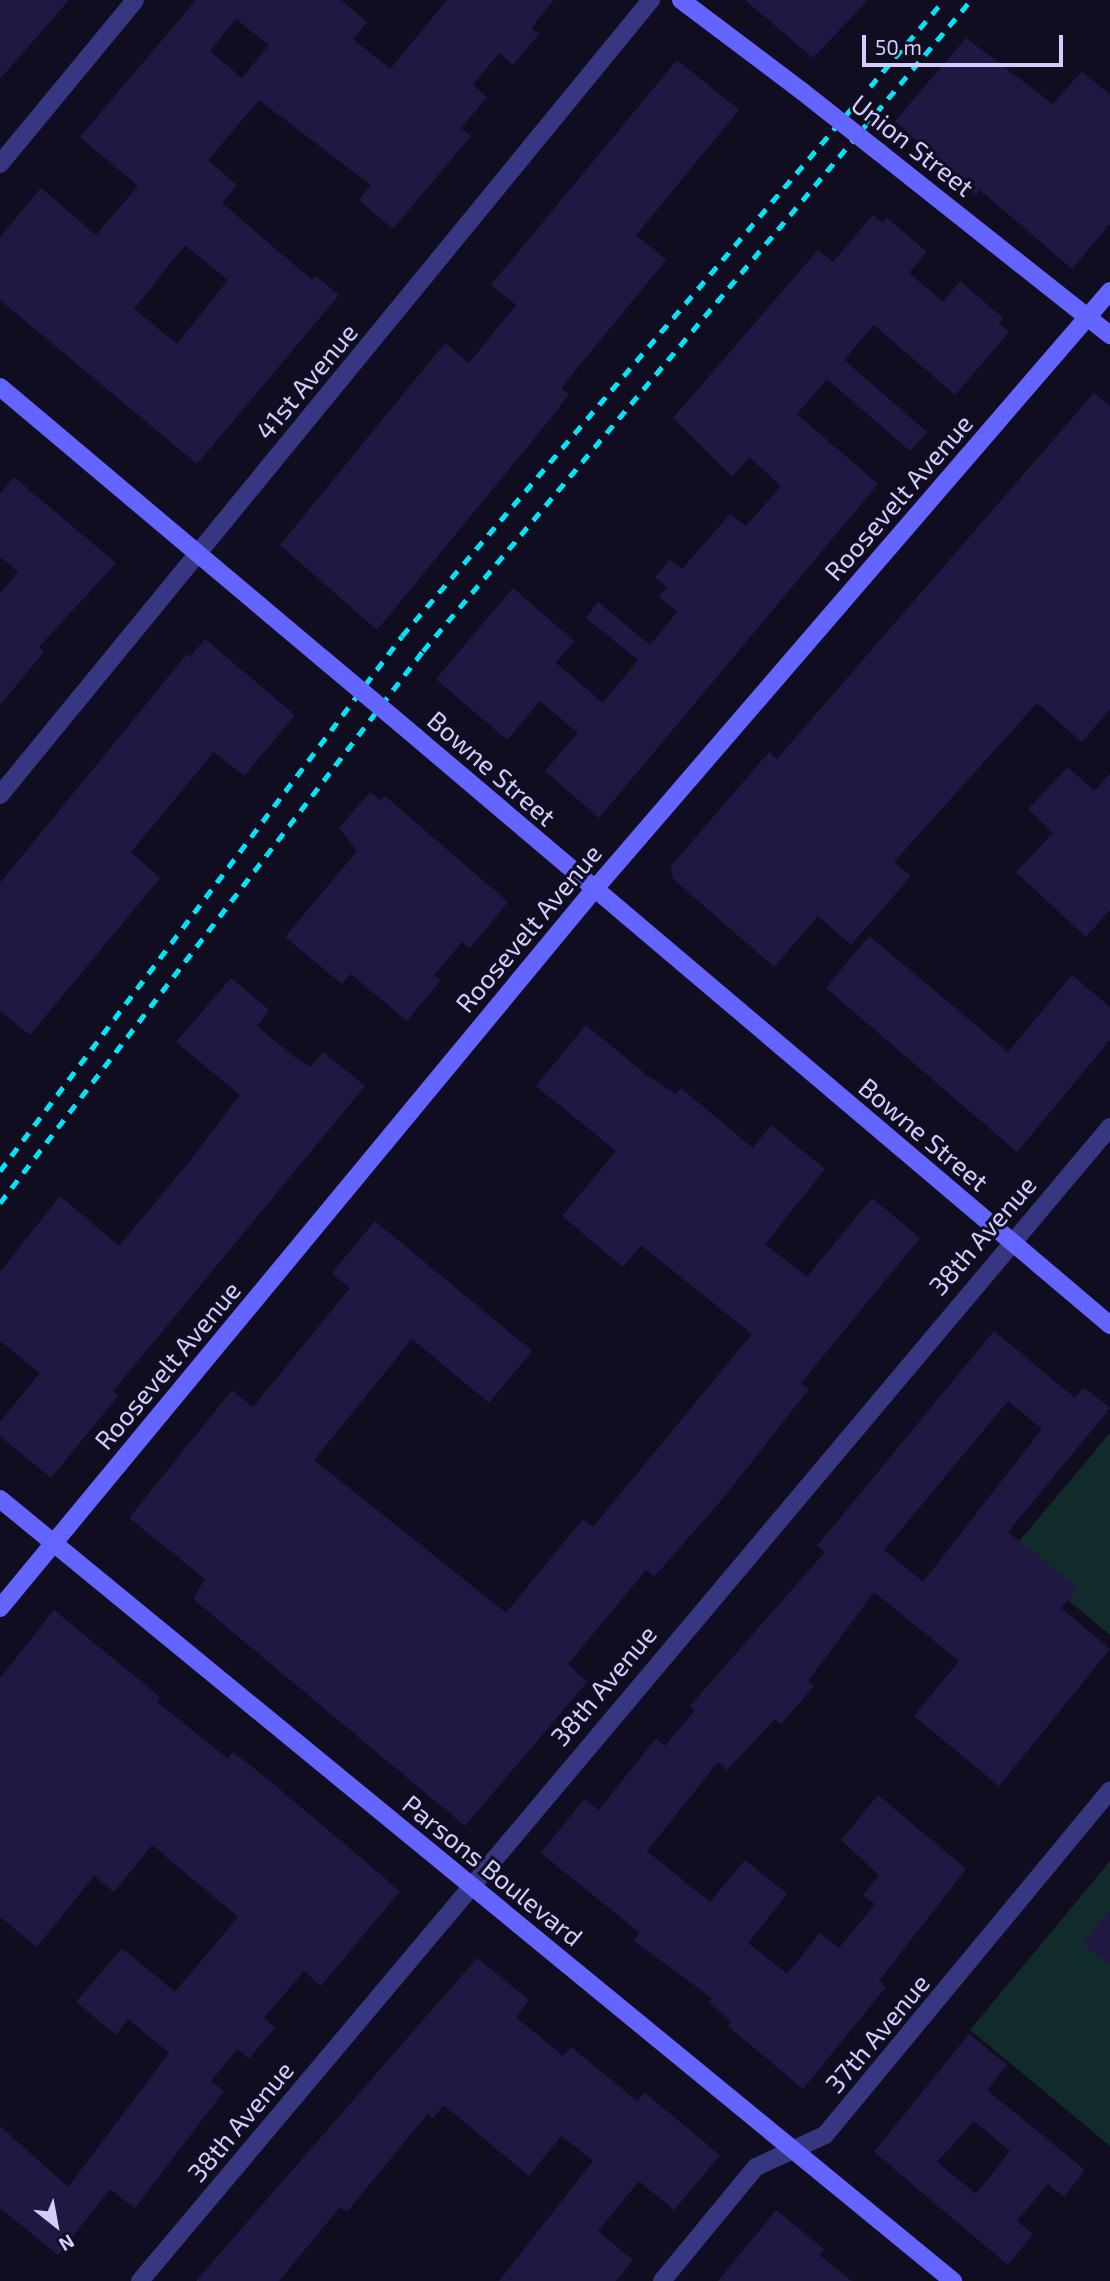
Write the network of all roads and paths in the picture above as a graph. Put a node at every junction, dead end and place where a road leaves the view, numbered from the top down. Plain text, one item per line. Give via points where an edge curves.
1 (135, 0) edge
2 (651, 0) edge
3 (681, 0) edge
4 (0, 164) edge
5 (1110, 291) edge
6 (1087, 317) junction
7 (1110, 335) edge
8 (0, 387) edge
9 (197, 555) junction
10 (0, 795) edge
11 (593, 891) junction
12 (1110, 1127) edge
13 (1011, 1240) junction
14 (1110, 1325) edge
15 (0, 1499) edge
16 (54, 1543) junction
17 (0, 1608) edge
18 (1110, 1790) edge
19 (469, 1885) junction
20 (796, 2148) junction
21 (140, 2281) edge
22 (662, 2281) edge
23 (953, 2281) edge

1 - 4 street
2 - 9 street, 41st Avenue
3 - 6 street, Union Street, bridge
5 - 6 street, Roosevelt Avenue
6 - 7 street, Union Street
6 - 11 street, Roosevelt Avenue
8 - 9 street, Bowne Street
9 - 10 street, 41st Avenue
9 - 11 street, Bowne Street, bridge
11 - 13 street, Bowne Street
11 - 16 street, Roosevelt Avenue
12 - 13 street, 38th Avenue
13 - 14 street, Bowne Street
13 - 19 street, 38th Avenue
15 - 16 street, Parsons Boulevard
16 - 17 street, Roosevelt Avenue
16 - 19 street, Parsons Boulevard
18 - 20 street, 37th Avenue via 825,2135
19 - 20 street, Parsons Boulevard
19 - 21 street, 38th Avenue
20 - 22 street, 37th Avenue via 756,2167
20 - 23 street, Parsons Boulevard

